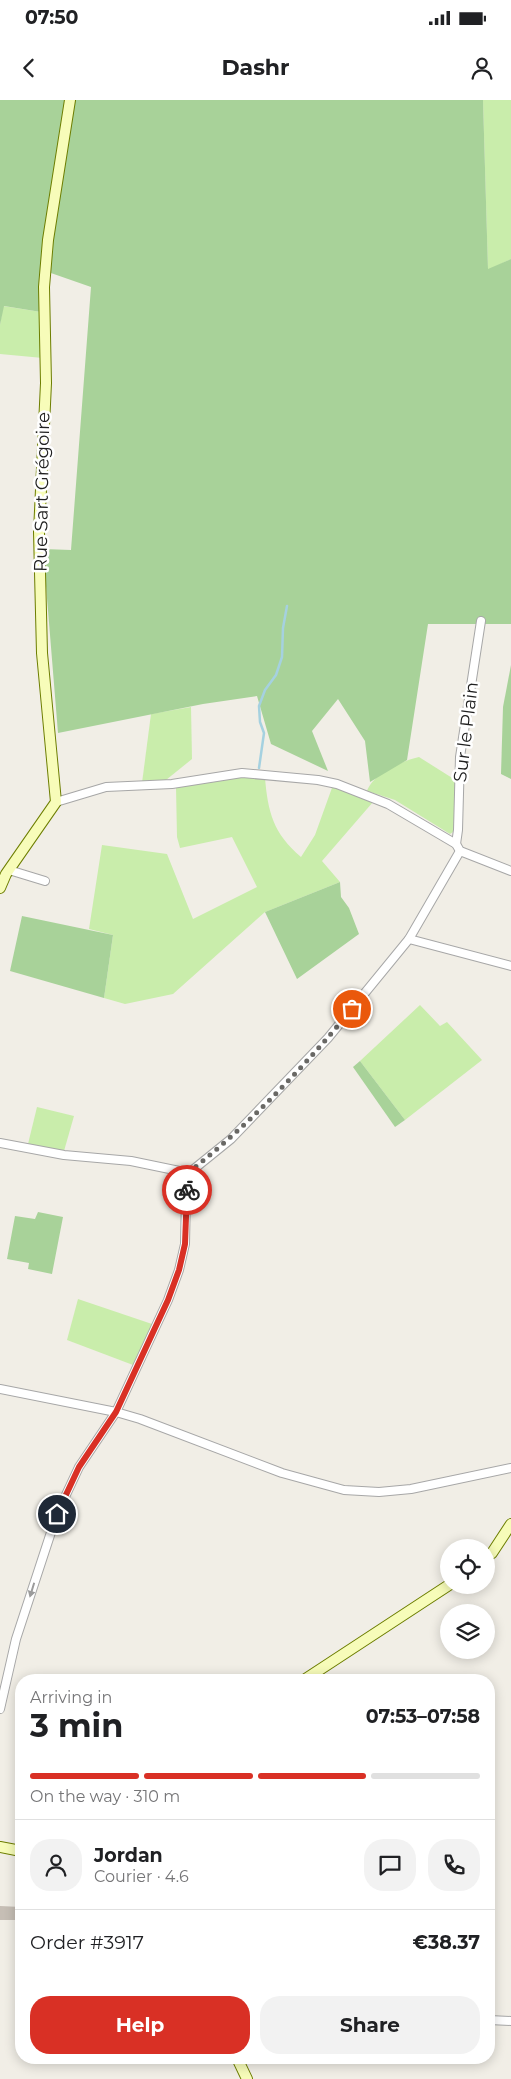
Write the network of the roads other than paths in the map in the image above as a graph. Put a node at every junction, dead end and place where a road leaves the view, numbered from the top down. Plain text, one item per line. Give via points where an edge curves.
1 (70, 100) edge
2 (481, 621) dead end
3 (56, 802) junction
4 (458, 848) junction
5 (511, 871) edge
6 (5, 872) edge
7 (45, 881) dead end
8 (0, 888) edge
9 (409, 939) junction
10 (511, 966) edge
11 (0, 1142) edge
12 (189, 1172) junction
13 (0, 1389) edge
14 (116, 1412) junction
15 (511, 1468) edge
16 (511, 1524) edge
17 (495, 1548) edge
18 (440, 1590) edge
19 (313, 1674) edge
20 (0, 1709) edge
21 (0, 1847) edge
22 (15, 1850) edge
23 (495, 2020) edge
24 (511, 2021) edge
25 (240, 2064) edge
26 (247, 2079) edge

1 - 3 street, Rue Sart Grégoire via 48,240 44,287 46,383 39,532 42,653
2 - 4 street, Sur le Plain via 460,757
3 - 4 street via 106,787 172,784 242,773 318,780 388,804
3 - 6 street
4 - 5 street
4 - 9 street
6 - 7 street
6 - 8 street
9 - 10 street
9 - 12 street via 328,1038 272,1098 231,1139
11 - 12 street via 64,1155
12 - 14 street via 185,1244 179,1270
13 - 14 street
14 - 15 street via 282,1473 344,1490 379,1492 411,1489
14 -> 20 street via 79,1467 57,1514 16,1639
16 - 17 street
18 - 19 street
21 - 22 street
23 - 24 street
25 - 26 street

